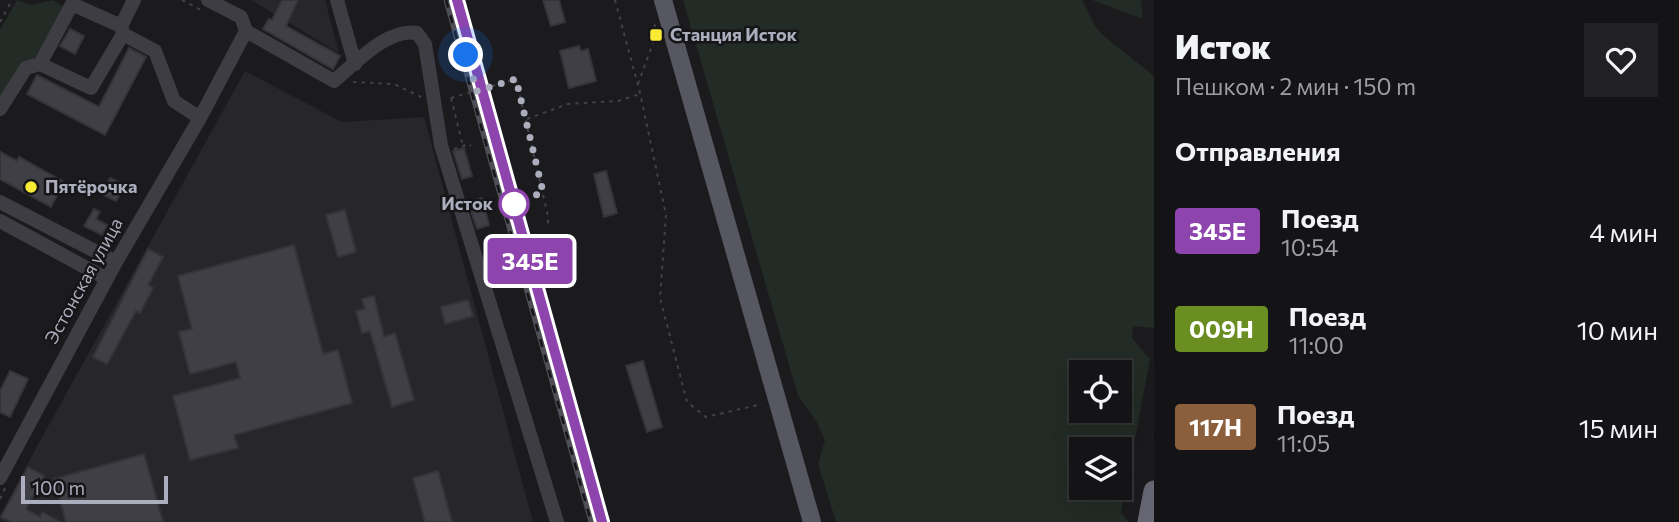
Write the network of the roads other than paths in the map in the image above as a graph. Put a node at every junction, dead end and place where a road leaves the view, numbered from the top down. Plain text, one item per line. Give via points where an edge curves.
1 (134, 0) edge
2 (208, 0) edge
3 (337, 0) edge
4 (658, 5) edge
5 (122, 30) junction
6 (246, 31) junction
7 (40, 64) junction
8 (355, 64) junction
9 (0, 110) edge
10 (200, 118) junction
11 (0, 202) edge
12 (0, 221) edge
13 (116, 262) junction
14 (107, 279) junction
15 (0, 478) edge
16 (1154, 491) edge
17 (557, 522) edge
18 (812, 522) edge
19 (1148, 522) edge

1 - 5 street
2 - 6 street via 241,17
3 - 8 street
4 - 18 main road
5 - 7 street via 91,88
5 - 7 street via 72,4
5 - 10 street via 155,51 174,100
6 - 8 street via 334,81
6 - 10 street, Эстонская улица
7 - 9 street via 26,68
8 - 17 street via 385,40 406,31 417,33 425,44 443,152
10 - 13 street, Эстонская улица
11 - 13 street
12 - 14 street
13 - 14 street, Эстонская улица
14 - 15 street, Эстонская улица
16 - 19 highway

